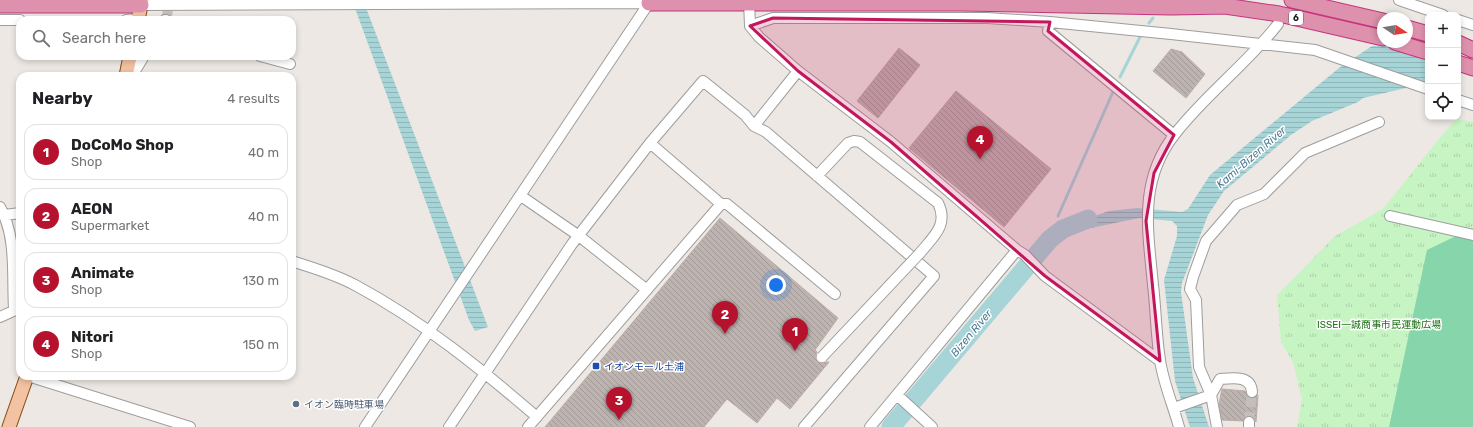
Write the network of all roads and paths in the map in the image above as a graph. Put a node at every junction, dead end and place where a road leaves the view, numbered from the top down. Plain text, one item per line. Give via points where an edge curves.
1 (1180, 0) edge
2 (1292, 0) edge
3 (1398, 0) edge
4 (558, 2) edge
5 (650, 2) edge
6 (749, 2) edge
7 (0, 5) edge
8 (1227, 6) junction
9 (1434, 12) edge
10 (137, 13) edge
11 (0, 20) edge
12 (16, 20) edge
13 (1377, 20) edge
14 (1461, 21) edge
15 (1050, 22) junction
16 (1278, 24) dead end
17 (750, 26) junction
18 (1473, 26) edge
19 (1413, 30) edge
20 (1425, 33) edge
21 (1377, 36) edge
22 (1461, 42) edge
23 (1263, 44) junction
24 (1461, 44) edge
25 (1473, 44) edge
26 (1413, 47) edge
27 (1473, 50) edge
28 (1425, 51) edge
29 (129, 60) edge
30 (142, 60) edge
31 (275, 60) edge
32 (290, 64) dead end
33 (1461, 64) edge
34 (1473, 68) edge
35 (798, 71) junction
36 (127, 72) edge
37 (132, 72) edge
38 (1425, 87) edge
39 (1461, 101) edge
40 (1473, 105) edge
41 (1379, 122) dead end
42 (754, 126) junction
43 (1174, 134) junction
44 (650, 143) junction
45 (818, 176) junction
46 (521, 196) junction
47 (721, 204) junction
48 (2, 211) edge
49 (16, 213) edge
50 (1390, 216) dead end
51 (1473, 235) edge
52 (579, 236) junction
53 (1021, 253) junction
54 (296, 262) edge
55 (646, 290) junction
56 (835, 294) dead end
57 (16, 296) edge
58 (16, 309) edge
59 (0, 317) edge
60 (431, 331) junction
61 (822, 357) dead end
62 (1160, 361) junction
63 (486, 373) junction
64 (26, 380) edge
65 (40, 380) edge
66 (1252, 392) tunnel mouth
67 (896, 395) junction
68 (1208, 397) junction
69 (1177, 407) junction
70 (537, 417) junction
71 (9, 427) edge
72 (190, 427) edge
73 (365, 427) edge
74 (449, 427) edge
75 (528, 427) edge
76 (804, 427) edge
77 (870, 427) edge
78 (932, 427) edge
79 (1179, 427) edge
80 (1217, 427) edge

1 - 8 highway, 6
2 - 13 highway, 6
3 - 9 street
4 - 5 street
4 - 10 street
5 - 6 highway
5 - 46 street
6 - 8 highway
6 - 17 street
7 - 10 highway
8 - 21 highway, 6 via 1279,14
11 - 12 street
14 - 18 street
15 - 17 street via 987,18 773,18
15 - 23 street
15 - 43 street via 1048,31
16 - 23 street
17 - 35 street
19 - 20 highway
22 - 25 highway
23 - 38 street via 1314,50
23 - 43 street
24 - 27 highway
26 - 28 highway
29 - 36 main road
30 - 37 street
31 - 32 street
33 - 34 highway
35 - 42 street
35 - 53 street via 891,142
39 - 40 street
41 - 68 street via 1305,153 1264,194 1237,205 1206,241 1190,289 1196,300 1199,367
42 - 44 street via 746,115 703,81
42 - 45 street via 766,132
43 - 62 street via 1162,153 1154,173 1146,221
44 - 47 street
44 - 52 street
45 - 61 street, bridge via 848,143 860,142 938,203 942,211 942,222 938,231 920,253
45 - 76 street via 934,276
46 - 52 street
46 - 60 street
47 - 55 street
47 - 56 street via 727,204
48 - 49 street
48 - 57 street via 11,239
50 - 51 street
52 - 55 street
52 - 63 street
53 - 62 street via 1045,276
53 - 67 street
54 - 60 street via 355,285
55 - 70 street
58 - 59 street
60 - 63 street
60 - 73 street
62 - 69 street
63 - 70 street
63 - 74 street
64 - 71 main road
65 - 72 street
66 - 68 street via 1252,385 1246,379 1220,379
67 - 77 street
67 - 78 street
68 - 69 street
68 - 80 street
69 - 79 street
70 - 75 street

